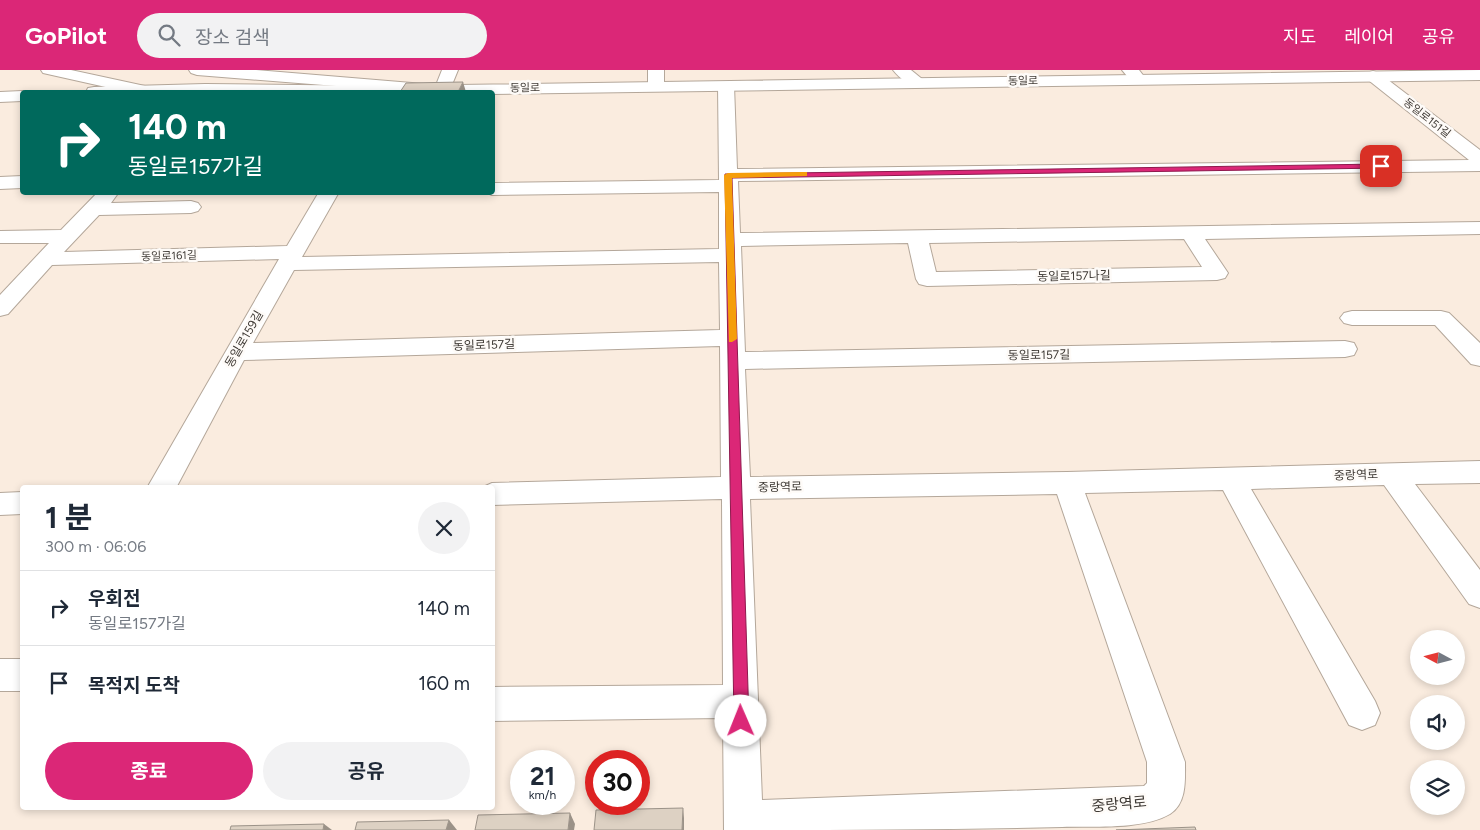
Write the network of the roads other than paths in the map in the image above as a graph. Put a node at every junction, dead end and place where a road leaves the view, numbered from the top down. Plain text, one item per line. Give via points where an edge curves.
1 (49, 70) edge
2 (197, 70) edge
3 (450, 70) edge
4 (901, 70) edge
5 (1405, 73) edge
6 (1480, 74) edge
7 (1134, 75) edge
8 (1373, 76) junction
9 (656, 78) edge
10 (919, 82) junction
11 (726, 85) junction
12 (139, 90) edge
13 (442, 90) junction
14 (20, 96) edge
15 (0, 97) edge
16 (1480, 159) edge
17 (1480, 165) edge
18 (728, 181) junction
19 (0, 182) edge
20 (20, 182) edge
21 (495, 189) edge
22 (107, 195) edge
23 (328, 195) edge
24 (191, 207) dead end
25 (94, 209) junction
26 (1480, 228) edge
27 (1191, 233) junction
28 (66, 236) junction
29 (0, 237) edge
30 (917, 237) junction
31 (730, 248) junction
32 (290, 258) junction
33 (45, 259) junction
34 (5, 299) edge
35 (1352, 318) dead end
36 (732, 349) junction
37 (1345, 349) dead end
38 (236, 352) junction
39 (1480, 358) edge
40 (1480, 472) edge
41 (1391, 474) junction
42 (1231, 479) junction
43 (1067, 483) junction
44 (163, 485) edge
45 (736, 488) junction
46 (495, 494) edge
47 (20, 503) edge
48 (0, 504) edge
49 (1480, 594) edge
50 (0, 675) edge
51 (20, 675) edge
52 (741, 701) junction
53 (495, 704) edge
54 (1362, 713) dead end
55 (744, 825) edge

1 - 12 street
2 - 13 street
3 - 13 street
4 - 10 street
5 - 6 street, 동일로
5 - 8 street, 동일로
7 - 8 street, 동일로
7 - 10 street, 동일로
8 - 16 street, 동일로151길
9 - 11 street, 동일로
9 - 13 street, 동일로
10 - 11 street, 동일로
11 - 18 street
14 - 15 street
17 - 18 street
18 - 21 street
18 - 31 street
19 - 20 street
22 - 25 street
23 - 32 street, 동일로159길
24 - 25 street
25 - 28 street
26 - 27 street
27 - 30 street
27 - 30 street, 동일로157나길 via 1217,273 927,279
28 - 29 street
28 - 33 street
30 - 31 street
31 - 32 street
31 - 36 street
32 - 33 street, 동일로161길
32 - 38 street, 동일로159길
33 - 34 street
35 - 39 street via 1441,318
36 - 37 street, 동일로157길
36 - 38 street, 동일로157길
36 - 45 street
38 - 44 street, 동일로159길
40 - 41 street, 중랑역로
41 - 42 street, 중랑역로
41 - 49 street, 중랑역로
42 - 43 street, 중랑역로
42 - 54 street
43 - 45 street, 중랑역로
43 - 55 street, 중랑역로 via 1166,762 1166,790 1157,800 1144,805
45 - 46 street, 중랑역로
45 - 52 street
47 - 48 street
50 - 51 street
52 - 53 street
52 - 55 street

